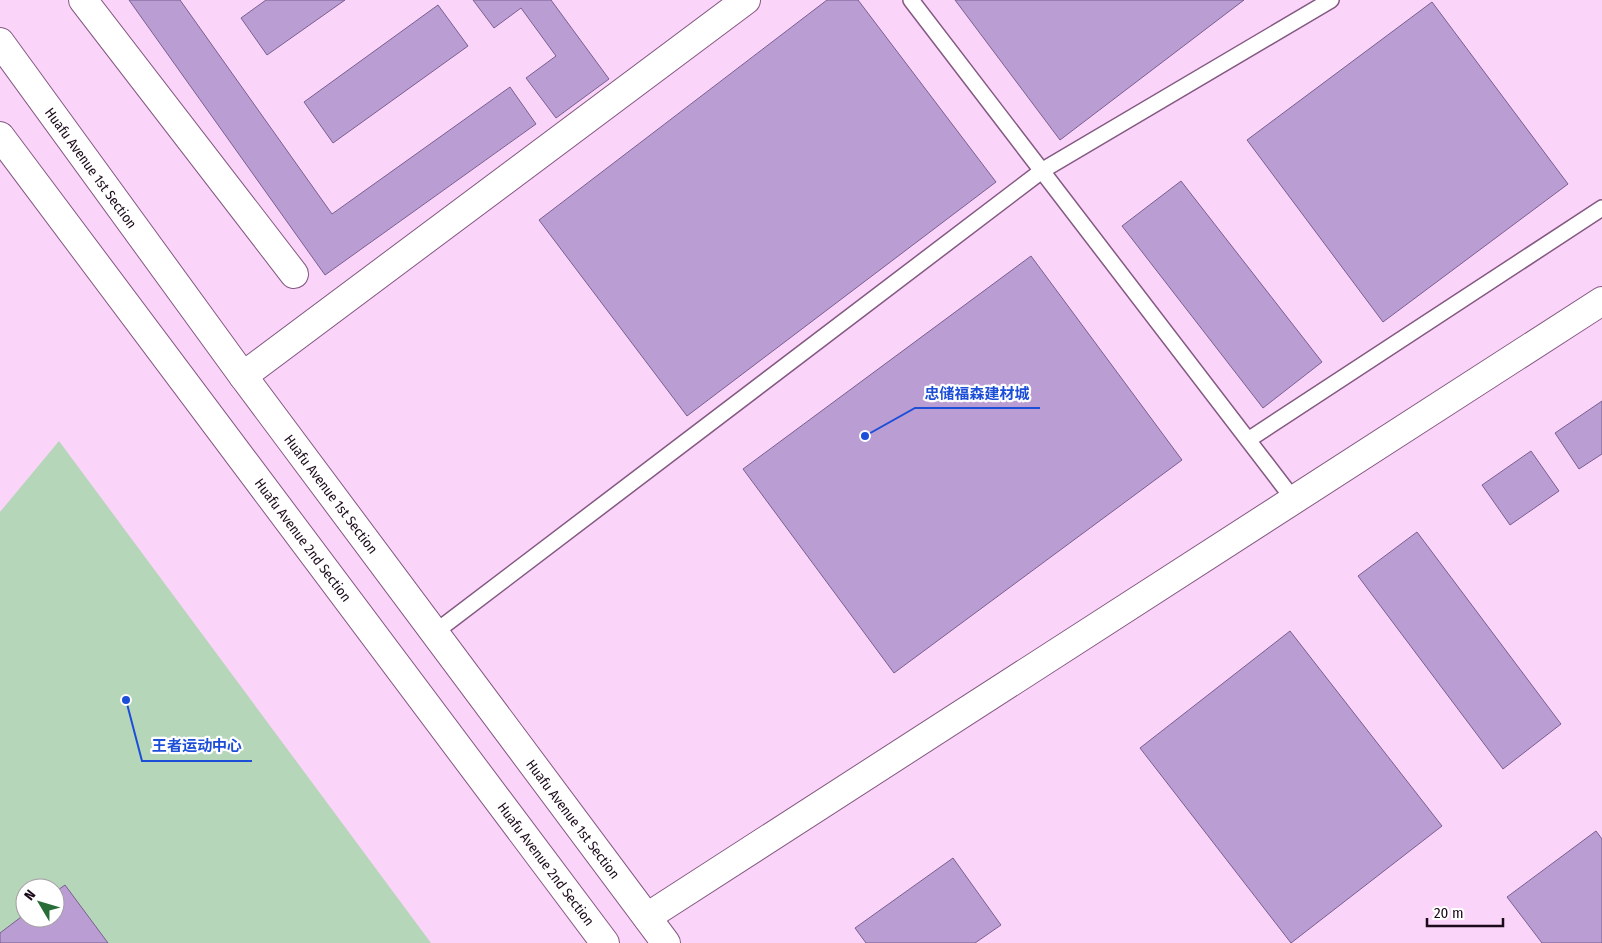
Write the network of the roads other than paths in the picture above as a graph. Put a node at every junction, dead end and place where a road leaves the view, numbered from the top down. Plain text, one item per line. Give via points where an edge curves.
1 (83, 0) edge
2 (746, 0) edge
3 (911, 0) edge
4 (1330, 0) edge
5 (0, 42) edge
6 (0, 136) edge
7 (1043, 170) junction
8 (1602, 208) edge
9 (294, 274) dead end
10 (1602, 301) edge
11 (243, 376) junction
12 (1248, 440) junction
13 (1294, 500) junction
14 (434, 633) junction
15 (647, 917) junction
16 (605, 943) edge
17 (666, 943) edge

1 - 9 main road
2 - 11 main road
3 - 7 lane
4 - 7 lane
5 - 11 main road, Huafu Avenue 1st Section
6 - 16 main road, Huafu Avenue 2nd Section
7 - 12 lane
7 - 14 lane
8 - 12 lane
10 - 13 main road
11 - 14 main road, Huafu Avenue 1st Section
12 - 13 lane
13 - 15 main road
14 - 15 main road, Huafu Avenue 1st Section
15 - 17 main road, Huafu Avenue 1st Section

